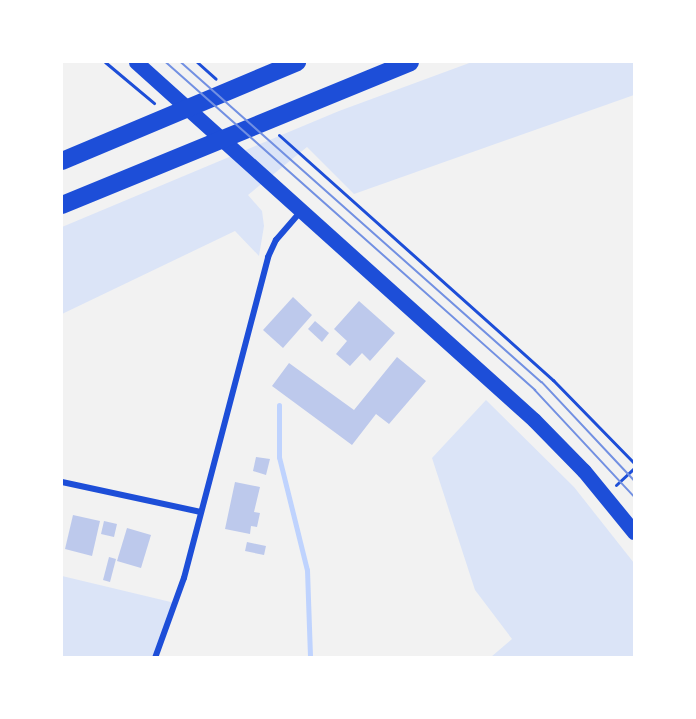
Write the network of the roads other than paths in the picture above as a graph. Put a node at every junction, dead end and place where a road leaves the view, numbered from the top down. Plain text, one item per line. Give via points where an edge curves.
1 (297, 62) edge
2 (410, 62) edge
3 (141, 67) edge
4 (62, 161) edge
5 (62, 205) edge
6 (300, 211) junction
7 (62, 482) edge
8 (201, 512) junction
9 (634, 531) edge
10 (156, 657) edge

1 - 4 highway
2 - 5 highway
3 - 6 main road
6 - 8 street via 276,240 268,257
6 - 9 main road via 534,420 584,471
7 - 8 street
8 - 10 street via 184,578

